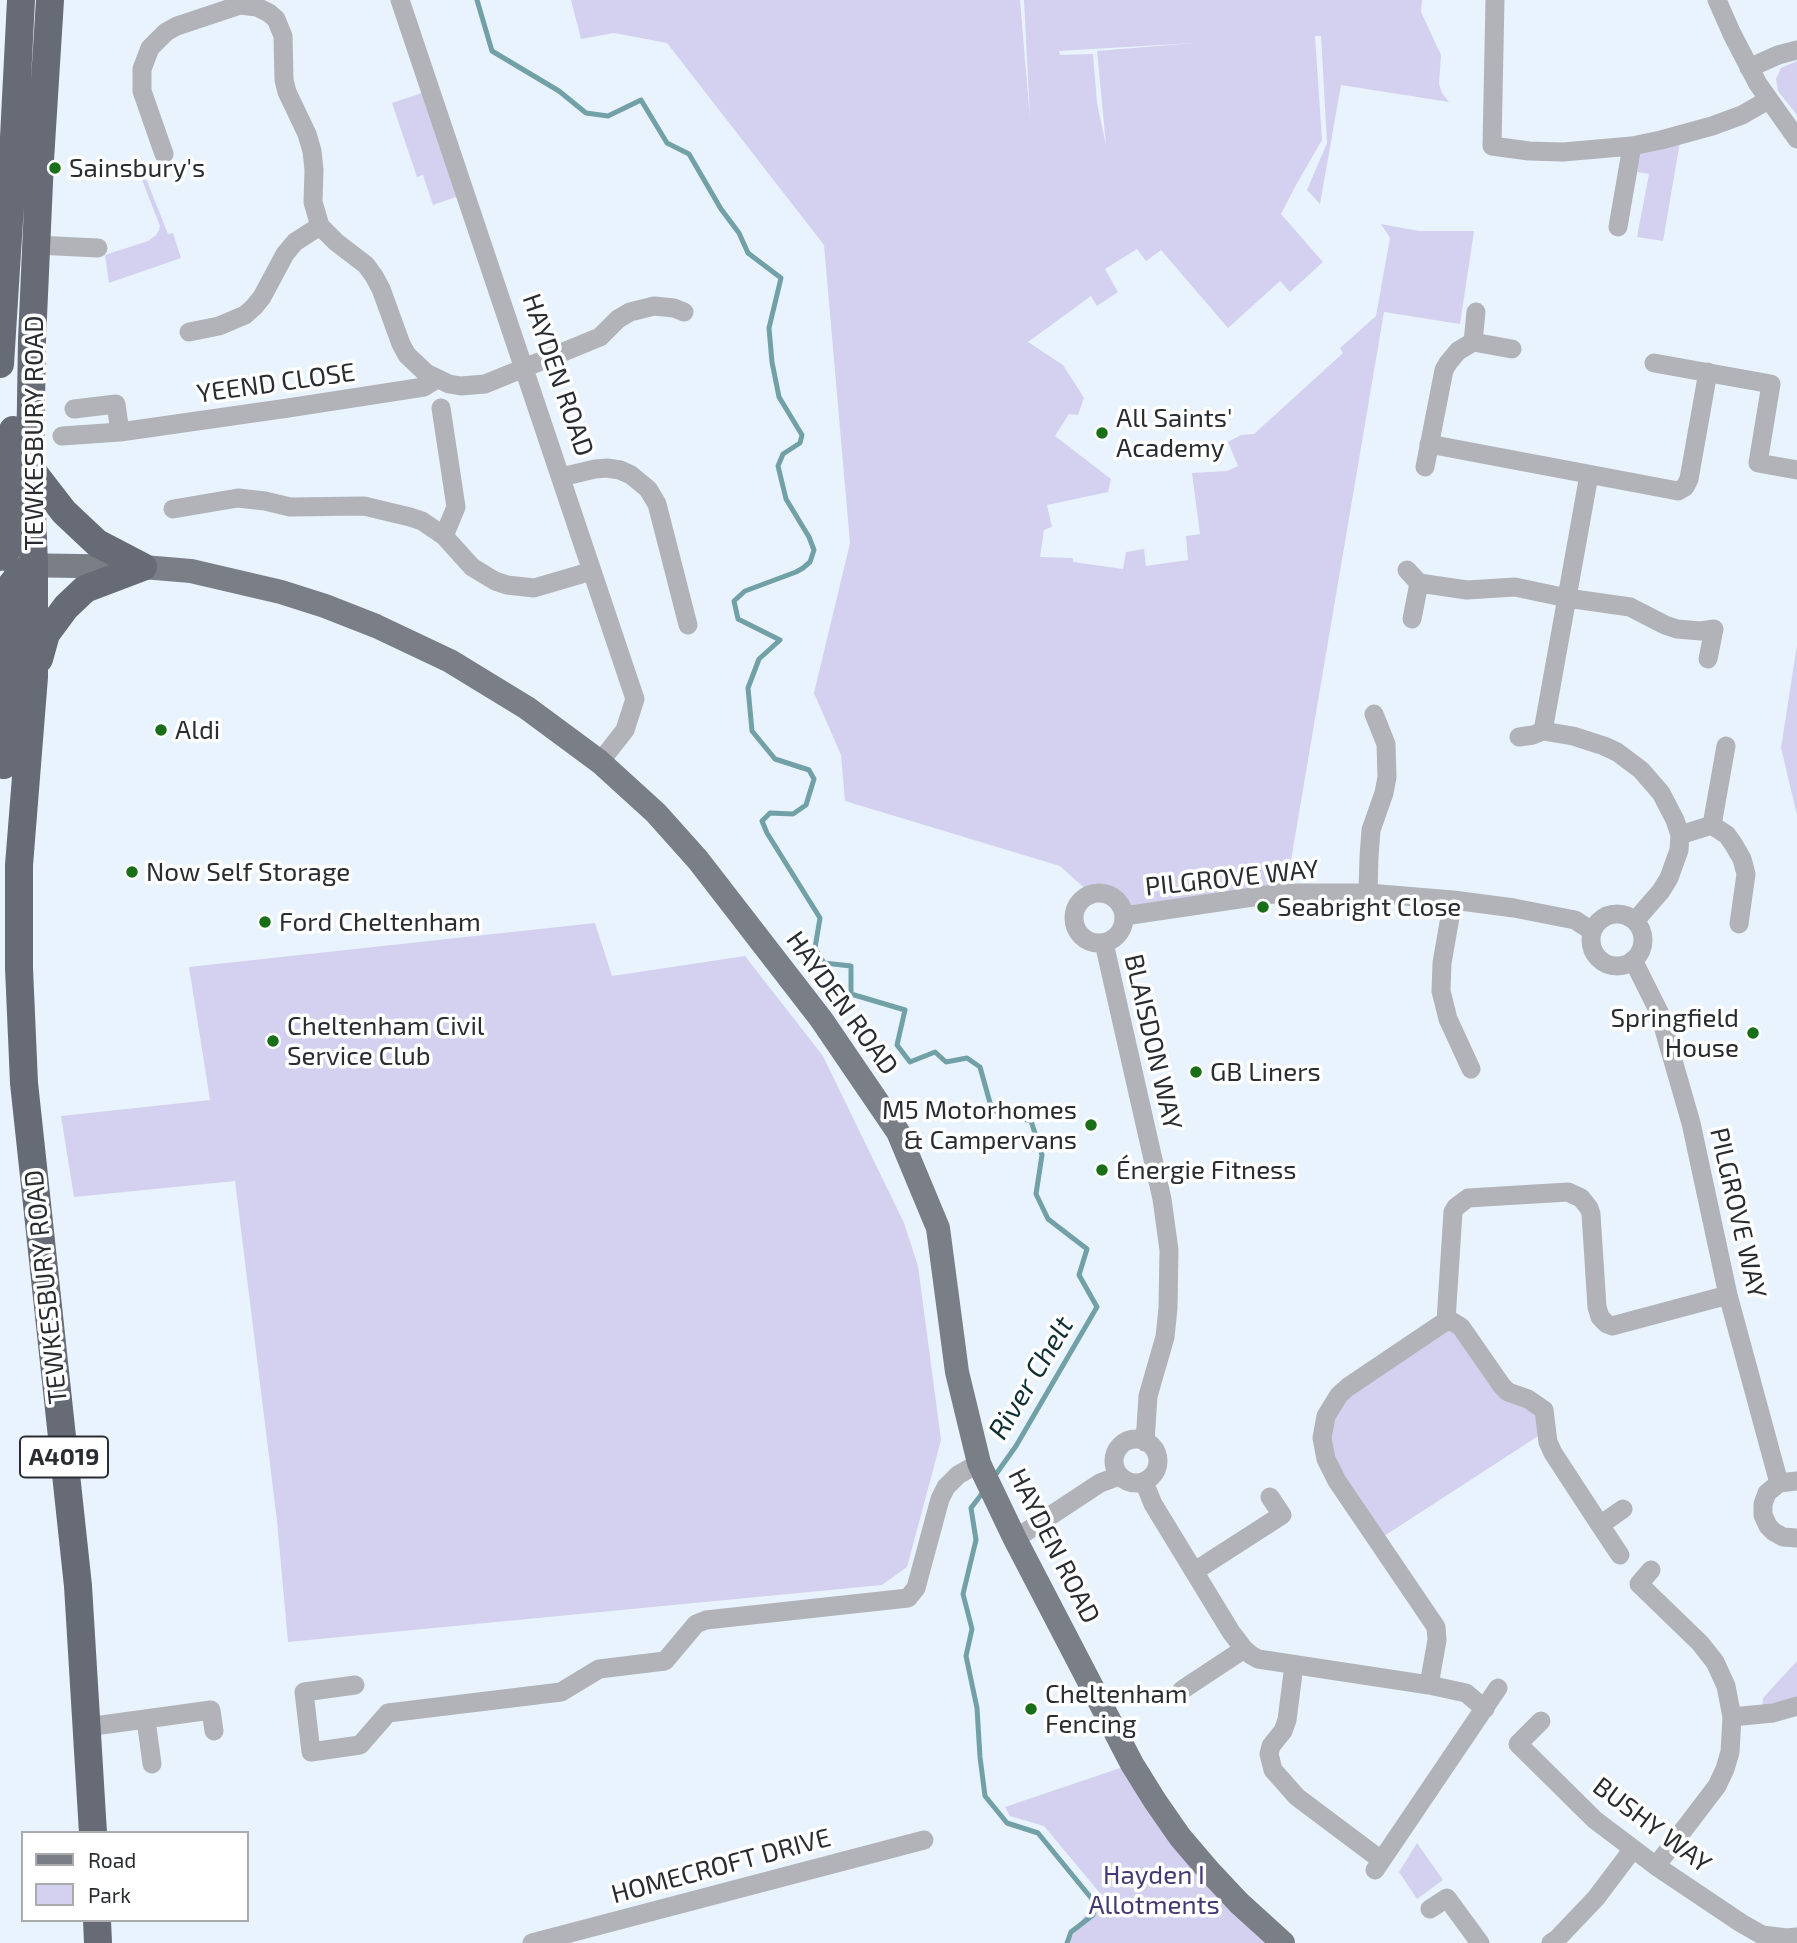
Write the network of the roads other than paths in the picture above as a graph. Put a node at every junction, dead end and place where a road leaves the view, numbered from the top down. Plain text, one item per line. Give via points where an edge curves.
1 (21, 0) edge
2 (50, 0) edge
3 (400, 0) edge
4 (1495, 0) edge
5 (1717, 0) edge
6 (257, 3) edge
7 (1797, 50) edge
8 (1749, 68) junction
9 (1768, 100) junction
10 (1797, 139) edge
11 (1632, 146) junction
12 (164, 154) dead end
13 (320, 226) junction
14 (1618, 227) dead end
15 (36, 245) junction
16 (98, 248) dead end
17 (684, 312) dead end
18 (1476, 312) dead end
19 (189, 332) dead end
20 (32, 340) junction
21 (1473, 342) junction
22 (1512, 349) dead end
23 (1654, 363) dead end
24 (0, 364) edge
25 (524, 369) junction
26 (1708, 372) junction
27 (437, 379) junction
28 (441, 408) dead end
29 (74, 409) dead end
30 (120, 432) junction
31 (62, 436) dead end
32 (1429, 444) junction
33 (1425, 467) dead end
34 (30, 468) junction
35 (1797, 470) edge
36 (1589, 475) junction
37 (561, 477) junction
38 (173, 509) dead end
39 (444, 536) junction
40 (0, 557) edge
41 (34, 564) junction
42 (0, 566) edge
43 (143, 567) junction
44 (592, 571) junction
45 (1567, 598) junction
46 (1412, 618) dead end
47 (688, 625) dead end
48 (1708, 659) dead end
49 (34, 677) junction
50 (1374, 714) dead end
51 (1543, 731) junction
52 (0, 736) edge
53 (1519, 737) dead end
54 (1726, 746) dead end
55 (600, 762) junction
56 (4, 765) junction
57 (1712, 825) junction
58 (1680, 835) junction
59 (19, 865) junction
60 (1368, 893) junction
61 (1453, 900) junction
62 (1124, 916) junction
63 (1635, 921) junction
64 (1739, 924) dead end
65 (1592, 931) junction
66 (1104, 943) junction
67 (1633, 960) junction
68 (1471, 1069) dead end
69 (1728, 1295) junction
70 (1446, 1321) junction
71 (1145, 1442) junction
72 (981, 1467) junction
73 (1119, 1476) junction
74 (1144, 1482) junction
75 (1788, 1482) edge
76 (1270, 1497) dead end
77 (1623, 1509) dead end
78 (1600, 1525) junction
79 (1797, 1538) edge
80 (1015, 1539) junction
81 (1619, 1555) dead end
82 (1651, 1570) dead end
83 (1195, 1571) junction
84 (1244, 1649) junction
85 (1294, 1665) junction
86 (355, 1685) dead end
87 (1429, 1685) junction
88 (1498, 1688) dead end
89 (1182, 1690) dead end
90 (1797, 1706) edge
91 (1485, 1709) junction
92 (1732, 1717) junction
93 (146, 1720) junction
94 (1541, 1721) dead end
95 (87, 1727) junction
96 (214, 1731) dead end
97 (152, 1764) dead end
98 (93, 1831) edge
99 (924, 1840) dead end
100 (1633, 1850) junction
101 (1656, 1866) junction
102 (1430, 1909) dead end
103 (97, 1922) edge
104 (1797, 1937) edge
105 (1759, 1939) edge
106 (98, 1943) edge
107 (532, 1943) edge
108 (1283, 1943) edge
109 (1480, 1943) edge
110 (1551, 1943) edge

1 - 24 highway, TEWKESBURY ROAD
2 - 15 highway, TEWKESBURY ROAD / A4019
3 - 25 street, HAYDEN ROAD
4 - 11 street via 1492,146 1563,152
5 - 8 street
6 - 12 street via 177,26 150,48 141,80
6 - 13 street via 275,19 284,36 284,80 312,151 313,202
7 - 8 street
8 - 9 street
9 - 10 street
9 - 11 street via 1712,127
11 - 14 street
13 - 19 street via 295,242 262,297 245,315
13 - 27 street via 366,265 381,289 407,355
15 - 16 street
15 - 20 highway, TEWKESBURY ROAD / A4019
17 - 25 street via 654,306 630,312 600,337
18 - 21 street
20 - 34 highway, TEWKESBURY ROAD / A4019
20 - 40 highway via 16,379 9,534
21 - 22 street
21 - 32 street via 1458,351 1444,370
23 - 26 street
25 - 27 street via 485,384 461,386
25 - 37 street, HAYDEN ROAD
26 - 35 street via 1771,384 1758,463
26 - 36 street via 1685,487 1673,491
27 - 30 street, YEEND CLOSE via 424,387
28 - 39 street via 456,507
29 - 30 street via 116,404
30 - 31 street, YEEND CLOSE
32 - 33 street
32 - 36 street
34 - 41 highway, TEWKESBURY ROAD / A4019
34 - 43 highway via 64,512 97,543
36 - 45 street
37 - 44 street, HAYDEN ROAD
37 - 47 street via 607,468 631,475 648,489 657,505
38 - 39 street via 238,498 290,508 364,506 410,517
39 - 44 street via 472,567 507,585 534,588
41 - 42 main road, HAYDEN ROAD
41 - 43 main road, HAYDEN ROAD
41 - 49 highway, TEWKESBURY ROAD / A4019
41 - 56 highway via 10,590 13,745
43 - 49 highway via 85,589 66,607 46,634
43 - 55 main road, HAYDEN ROAD via 236,580 376,626 489,684
44 - 55 street, HAYDEN ROAD via 635,699 625,730
45 - 46 street via 1515,587 1467,590 1413,577
45 - 48 street via 1630,607 1677,629 1714,629
45 - 51 street
49 - 59 highway, TEWKESBURY ROAD / A4019
50 - 60 street via 1386,744 1387,777 1371,830
51 - 53 street
51 - 58 street via 1604,746 1630,761 1661,793
52 - 56 highway, TEWKESBURY ROAD / A4019
54 - 57 street
55 - 72 main road, HAYDEN ROAD via 656,813 698,860 821,1019 898,1132 938,1228 957,1372
56 - 59 highway, TEWKESBURY ROAD / A4019
57 - 58 street
57 - 64 street via 1727,835 1745,866
58 - 63 street via 1669,878
59 - 95 highway, TEWKESBURY ROAD / A4019 via 24,1083 78,1586
60 - 61 street, PILGROVE WAY
60 - 62 street, PILGROVE WAY via 1280,894
61 - 65 street, PILGROVE WAY via 1575,920
61 - 68 street via 1441,990 1448,1019
62 - 66 street via 1122,928
62 - 66 street via 1115,898 1104,893 1091,894 1079,903 1074,913 1078,931 1095,943
63 - 65 street via 1611,915 1599,920
63 - 67 street via 1643,941
65 - 67 street via 1598,958 1615,966
66 - 71 street, BLAISDON WAY via 1162,1199 1169,1250 1165,1337 1148,1396
67 - 69 street, PILGROVE WAY via 1659,1012 1693,1134
69 - 70 street via 1607,1324 1598,1312 1591,1214 1585,1203 1568,1192 1468,1198 1453,1212
69 - 75 street, PILGROVE WAY via 1769,1449
70 - 78 street via 1461,1327 1508,1392 1544,1409 1553,1453
70 - 87 street via 1339,1395 1326,1416 1322,1438 1337,1480 1436,1627
71 - 73 street via 1133,1439 1118,1448 1114,1467
71 - 74 street via 1153,1448 1157,1466
72 - 80 main road, HAYDEN ROAD
72 - 86 street via 958,1475 941,1495 916,1588 908,1598 706,1620 696,1624 665,1661 599,1670 561,1692 388,1713 360,1745 311,1752 304,1692
73 - 74 street via 1130,1483
73 - 80 street via 1100,1483
74 - 83 street
75 - 79 street via 1767,1493 1763,1515 1774,1532
76 - 83 street via 1282,1515
77 - 78 street
78 - 81 street
80 - 108 main road, HAYDEN ROAD via 1155,1801 1209,1871
82 - 92 street via 1639,1584 1715,1662
83 - 84 street
84 - 85 street via 1258,1659
84 - 89 street
85 - 87 street
85 - 91 street via 1285,1726 1269,1754 1273,1770 1297,1797 1378,1866
87 - 91 street via 1466,1693
88 - 91 street
90 - 92 street
92 - 101 street via 1730,1752 1717,1786
93 - 95 street
93 - 96 street via 211,1710
93 - 97 street
94 - 100 street, BUSHY WAY via 1518,1744 1595,1820
95 - 98 highway, TEWKESBURY ROAD / A4019
99 - 107 street, HOMECROFT DRIVE
100 - 101 street, BUSHY WAY
100 - 110 street via 1596,1898
101 - 105 street, BUSHY WAY
102 - 109 street via 1447,1898
103 - 106 highway
104 - 105 street, BUSHY WAY

